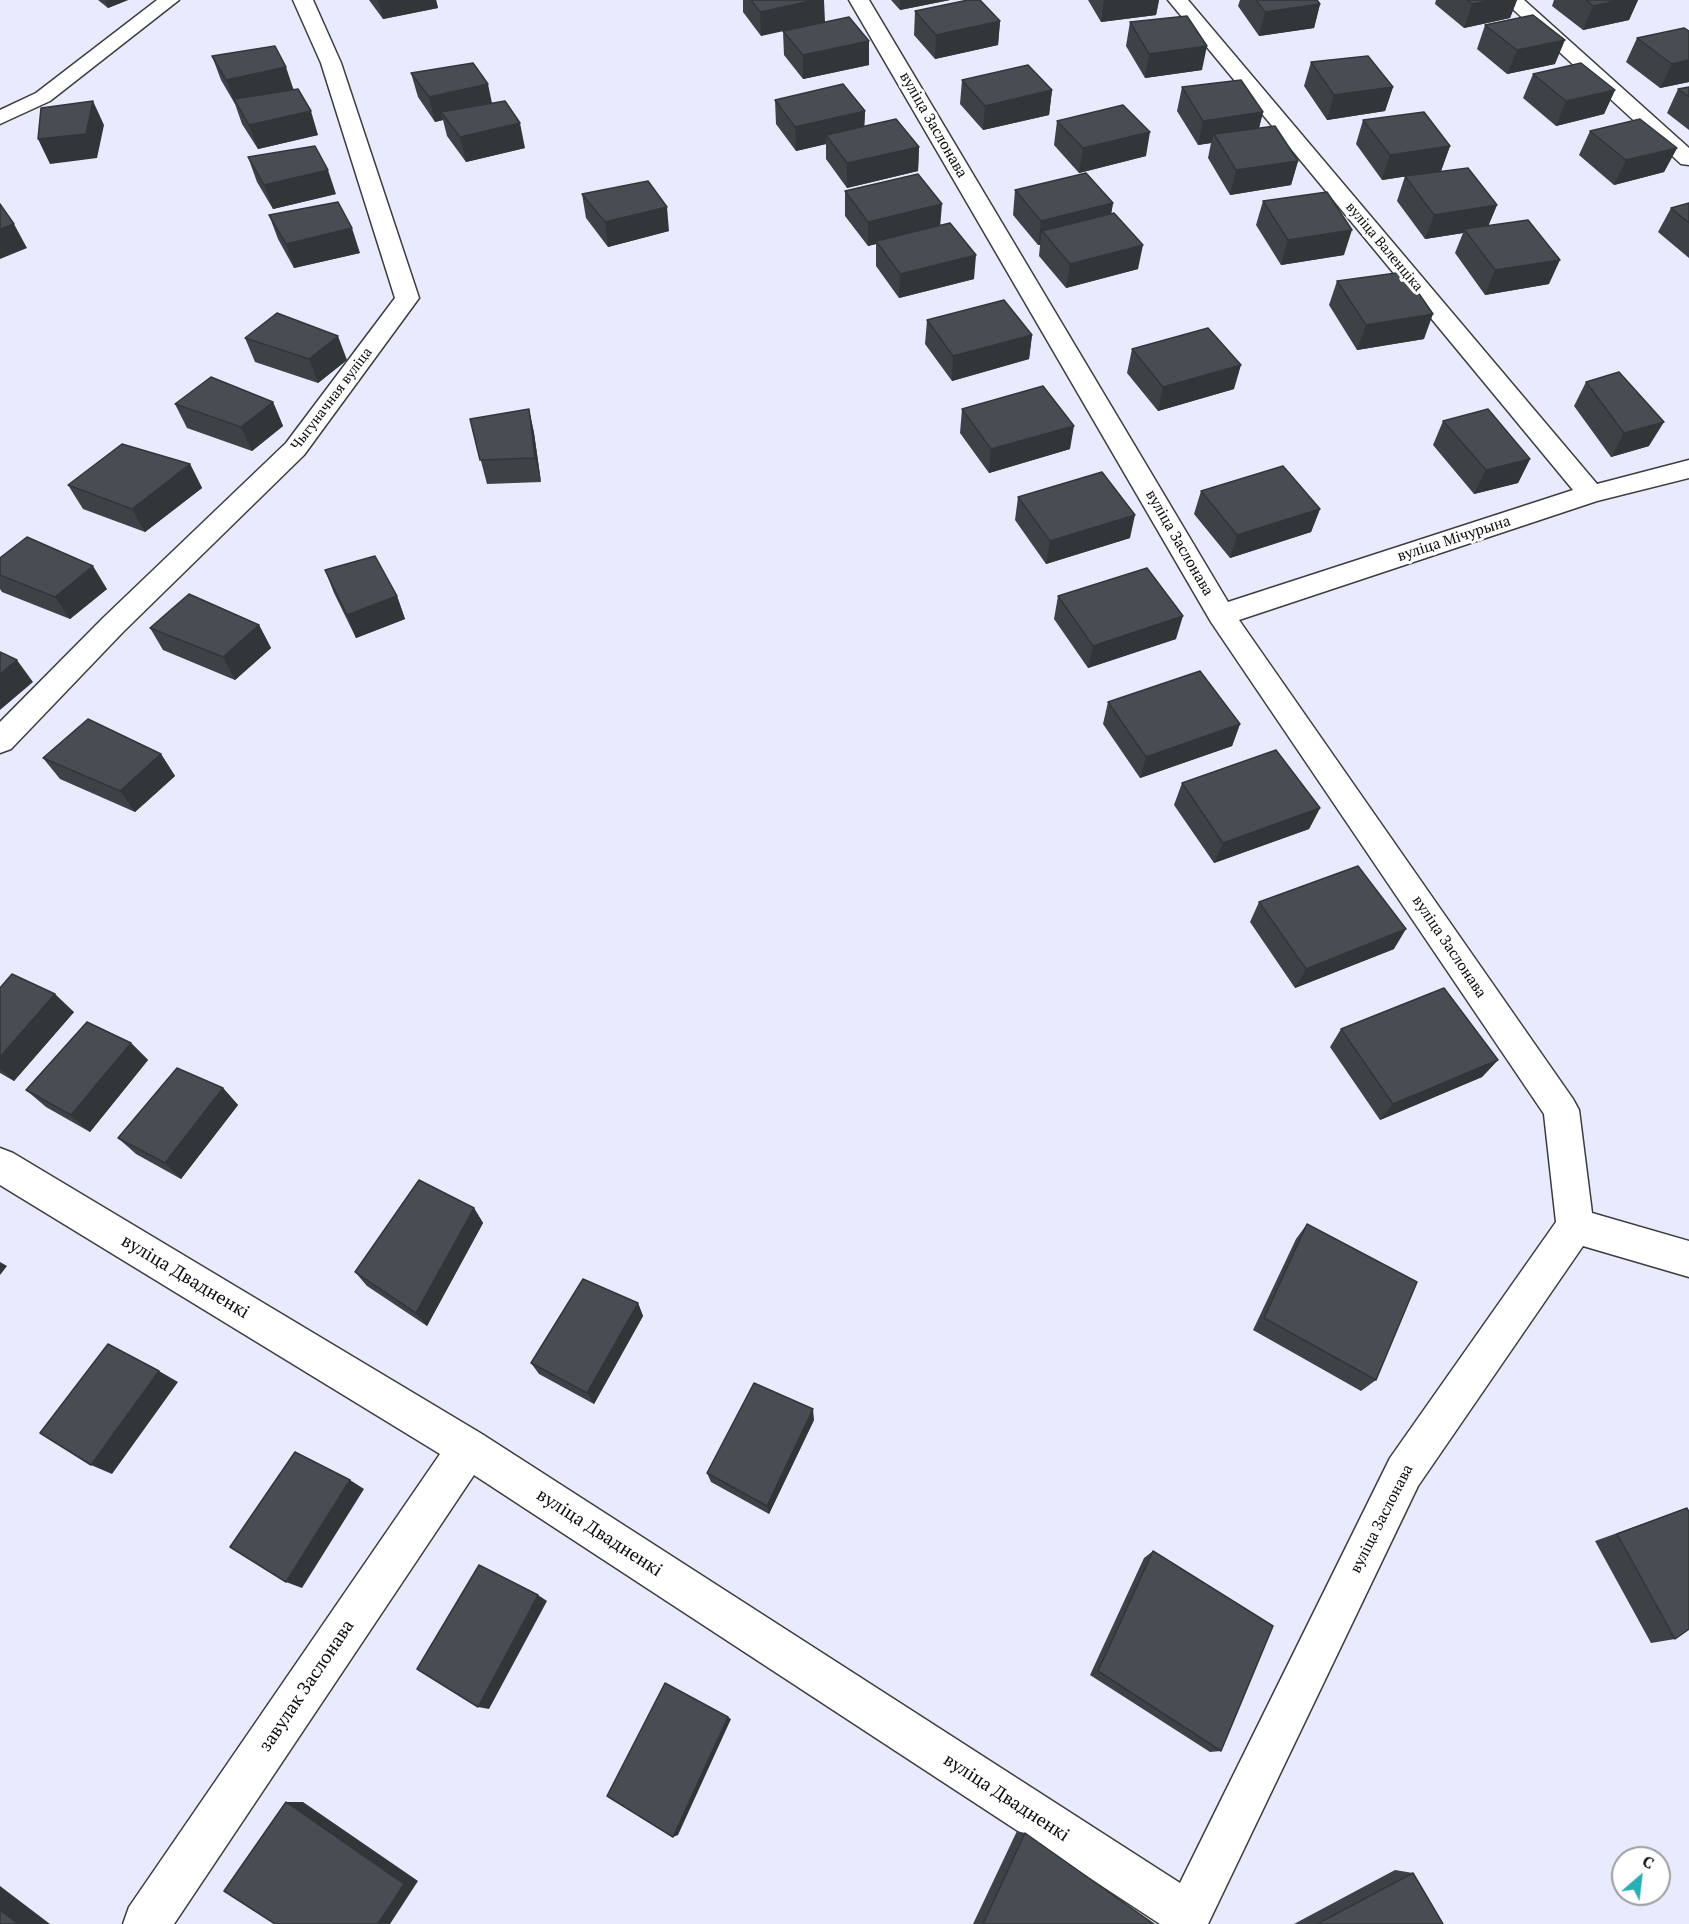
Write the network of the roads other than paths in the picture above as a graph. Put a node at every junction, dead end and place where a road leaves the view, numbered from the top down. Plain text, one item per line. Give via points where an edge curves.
1 (170, 0) edge
2 (303, 0) edge
3 (859, 0) edge
4 (1178, 0) edge
5 (1513, 0) edge
6 (0, 118) edge
7 (1689, 159) edge
8 (1689, 469) edge
9 (1591, 494) junction
10 (1221, 615) junction
11 (0, 741) edge
12 (0, 1165) edge
13 (1575, 1226) junction
14 (1689, 1259) edge
15 (468, 1448) junction
16 (1186, 1920) edge
17 (146, 1924) edge

1 - 6 street via 43,97
2 - 11 street, Чыгуначная вуліца via 331,63 407,298 295,449
3 - 10 street, вуліца Заслонава
4 - 9 street, вуліца Валенціка
5 - 7 street
8 - 9 street, вуліца Мічурына
9 - 10 street, вуліца Мічурына
10 - 13 street, вуліца Заслонава via 1561,1110
12 - 15 street, вуліца Двадненкі
13 - 14 street
13 - 16 street, вуліца Заслонава via 1404,1472
15 - 16 street, вуліца Двадненкі
15 - 17 street, завулак Заслонава

